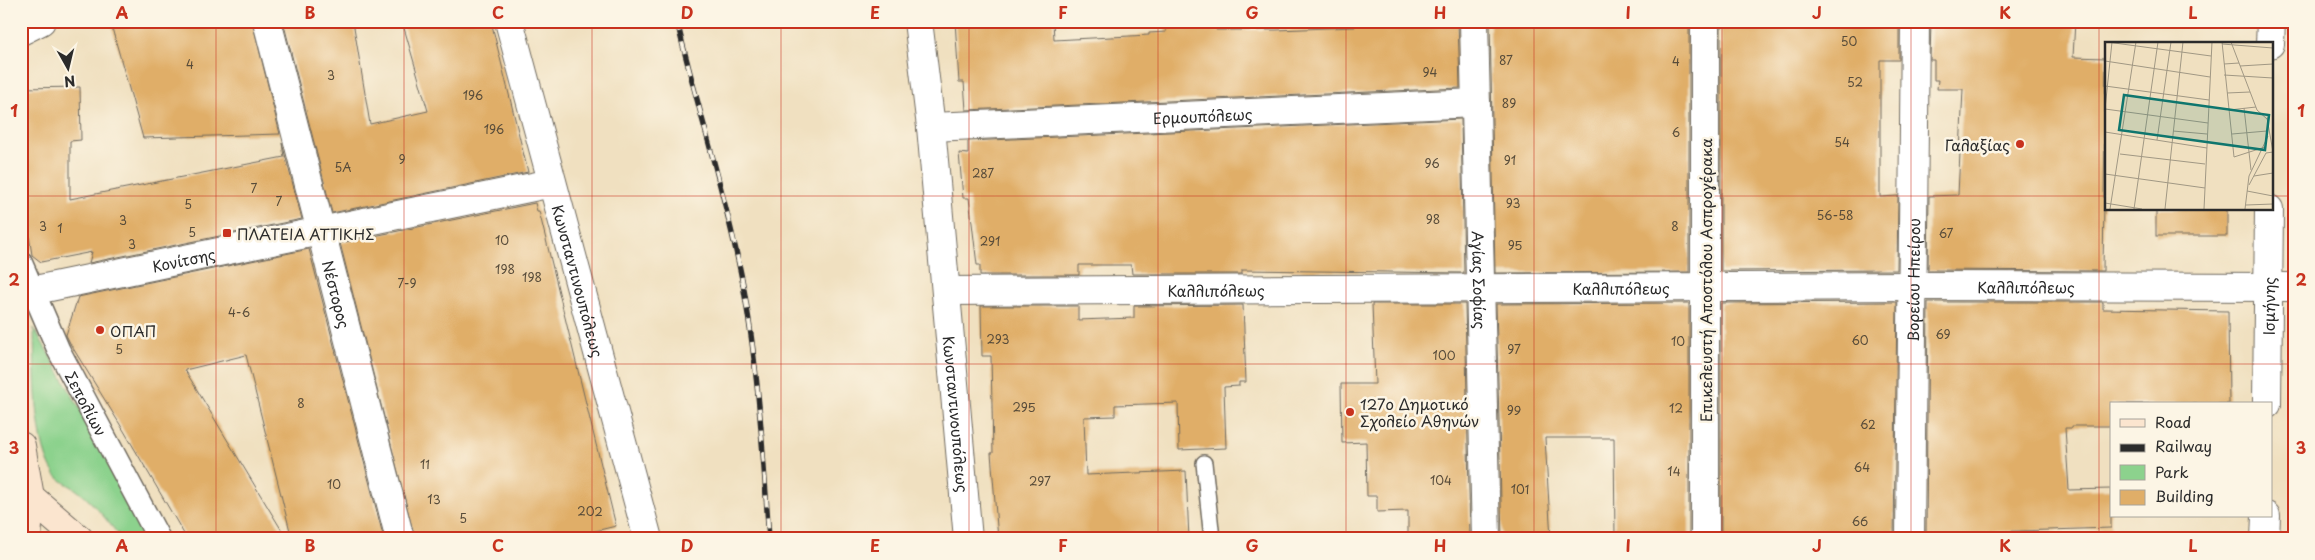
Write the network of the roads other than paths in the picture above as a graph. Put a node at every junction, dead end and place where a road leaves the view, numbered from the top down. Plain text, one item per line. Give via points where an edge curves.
1 (41, 21) edge
2 (268, 21) edge
3 (509, 21) edge
4 (918, 21) edge
5 (1474, 21) edge
6 (1705, 21) edge
7 (1915, 21) edge
8 (2271, 21) edge
9 (21, 31) edge
10 (2270, 42) edge
11 (1476, 103) junction
12 (931, 127) junction
13 (552, 183) junction
14 (2269, 210) edge
15 (320, 230) junction
16 (21, 263) edge
17 (1911, 286) junction
18 (1705, 287) junction
19 (2281, 287) edge
20 (1480, 290) junction
21 (946, 291) junction
22 (26, 292) edge
23 (2267, 402) edge
24 (21, 446) edge
25 (1204, 463) dead end
26 (30, 497) junction
27 (2266, 518) edge
28 (27, 539) edge
29 (79, 539) edge
30 (159, 539) edge
31 (400, 539) edge
32 (648, 539) edge
33 (968, 539) edge
34 (1212, 539) edge
35 (1486, 539) edge
36 (1705, 539) edge
37 (1910, 539) edge
38 (2265, 539) edge

1 - 9 street
2 - 15 street, Νέστορος
3 - 13 street, Κωνσταντινουπόλεως
4 - 12 street, Κωνσταντινουπόλεως
5 - 11 street, Αγίας Σοφίας
6 - 18 street, Επικελευστή Αποστόλου Ασπρογέρακα
7 - 17 street, Βορείου Ηπείρου
8 - 10 street
11 - 12 street, Ερμουπόλεως
11 - 20 street, Αγίας Σοφίας
12 - 21 street, Κωνσταντινουπόλεως
13 - 15 street, Κονίτσης
13 - 32 street, Κωνσταντινουπόλεως
14 - 19 street, Ισμήνης
15 - 22 street, Κονίτσης
15 - 31 street, Νέστορος
16 - 22 street, Σεπολίων
17 - 18 street, Καλλιπόλεως
17 - 19 street, Καλλιπόλεως
17 - 37 street, Βορείου Ηπείρου
18 - 20 street, Καλλιπόλεως
18 - 36 street, Επικελευστή Αποστόλου Ασπρογέρακα
19 - 23 street, Ισμήνης
20 - 21 street, Καλλιπόλεως
20 - 35 street, Αγίας Σοφίας
21 - 33 street, Κωνσταντινουπόλεως
22 - 30 street, Σεπολίων
24 - 26 main road
25 - 34 lane
26 - 28 main road
26 - 29 main road
27 - 38 street

